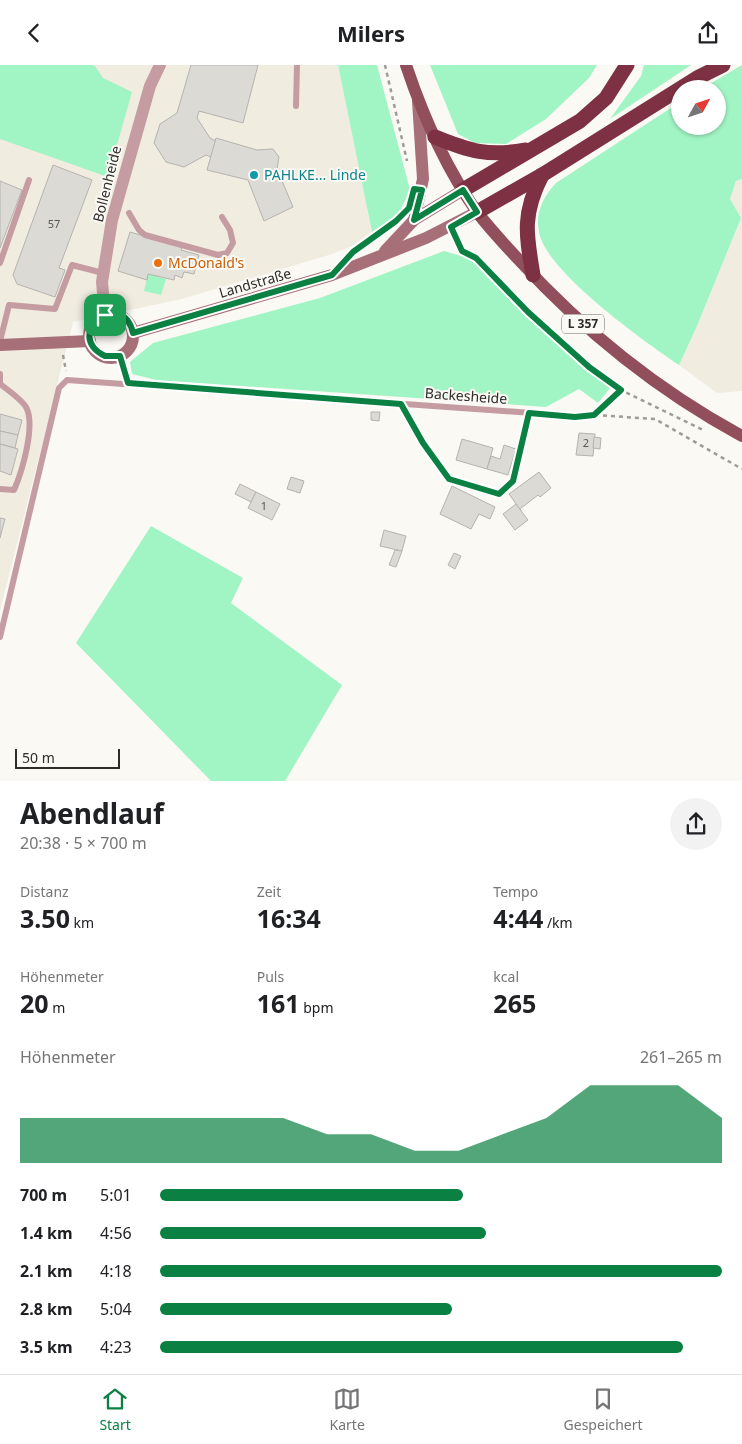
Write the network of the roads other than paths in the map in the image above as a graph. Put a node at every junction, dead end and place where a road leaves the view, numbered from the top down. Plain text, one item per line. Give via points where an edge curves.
1 (160, 65) edge
2 (297, 65) edge
3 (406, 65) edge
4 (627, 65) edge
5 (723, 65) edge
6 (418, 101) junction
7 (296, 106) dead end
8 (435, 137) junction
9 (534, 149) junction
10 (542, 175) junction
11 (29, 180) dead end
12 (463, 190) junction
13 (477, 212) junction
14 (129, 213) dead end
15 (222, 217) dead end
16 (414, 220) junction
17 (383, 253) junction
18 (0, 263) edge
19 (103, 273) junction
20 (533, 275) junction
21 (105, 315) junction
22 (133, 333) junction
23 (90, 341) junction
24 (0, 343) edge
25 (120, 356) junction
26 (0, 374) edge
27 (128, 383) junction
28 (401, 404) junction
29 (529, 413) junction
30 (575, 417) road end
31 (742, 436) edge
32 (0, 489) edge
33 (0, 637) edge

1 - 19 street, Bollenheide via 150,86 129,155
2 - 7 lane
3 - 6 main road, L 357
4 - 9 highway via 606,98 580,121
5 - 10 highway
6 - 8 main road, L 357
6 - 16 main road via 423,179
8 - 9 highway via 484,154
8 - 12 main road, L 357
9 - 12 highway
10 - 13 highway
10 - 20 highway via 528,207 526,237
11 - 18 lane
12 - 13 main road, L 357
12 - 16 main road, Landstraße
13 - 17 main road, Landstraße via 426,238
13 - 20 main road, L 357
14 - 15 lane via 145,235 218,255 227,253 233,243
16 - 17 main road, Landstraße
17 - 22 main road, Landstraße via 306,284
19 - 21 street, Bollenheide
19 - 24 lane via 72,265 56,309 9,305
20 - 31 main road, L 357 via 577,319 667,391
21 - 22 main road via 123,317
21 - 23 main road via 91,327
22 - 25 main road via 129,349
23 - 24 main road
23 - 25 main road via 96,351 105,356
25 - 27 lane
26 - 32 lane via 0,384 26,407 30,422 21,473 14,490
27 - 28 lane, Backesheide
27 - 33 lane, Backesheide via 67,380 59,388
28 - 29 lane, Backesheide
28 - 29 lane via 449,479 499,494 513,481
29 - 30 lane, Backesheide

